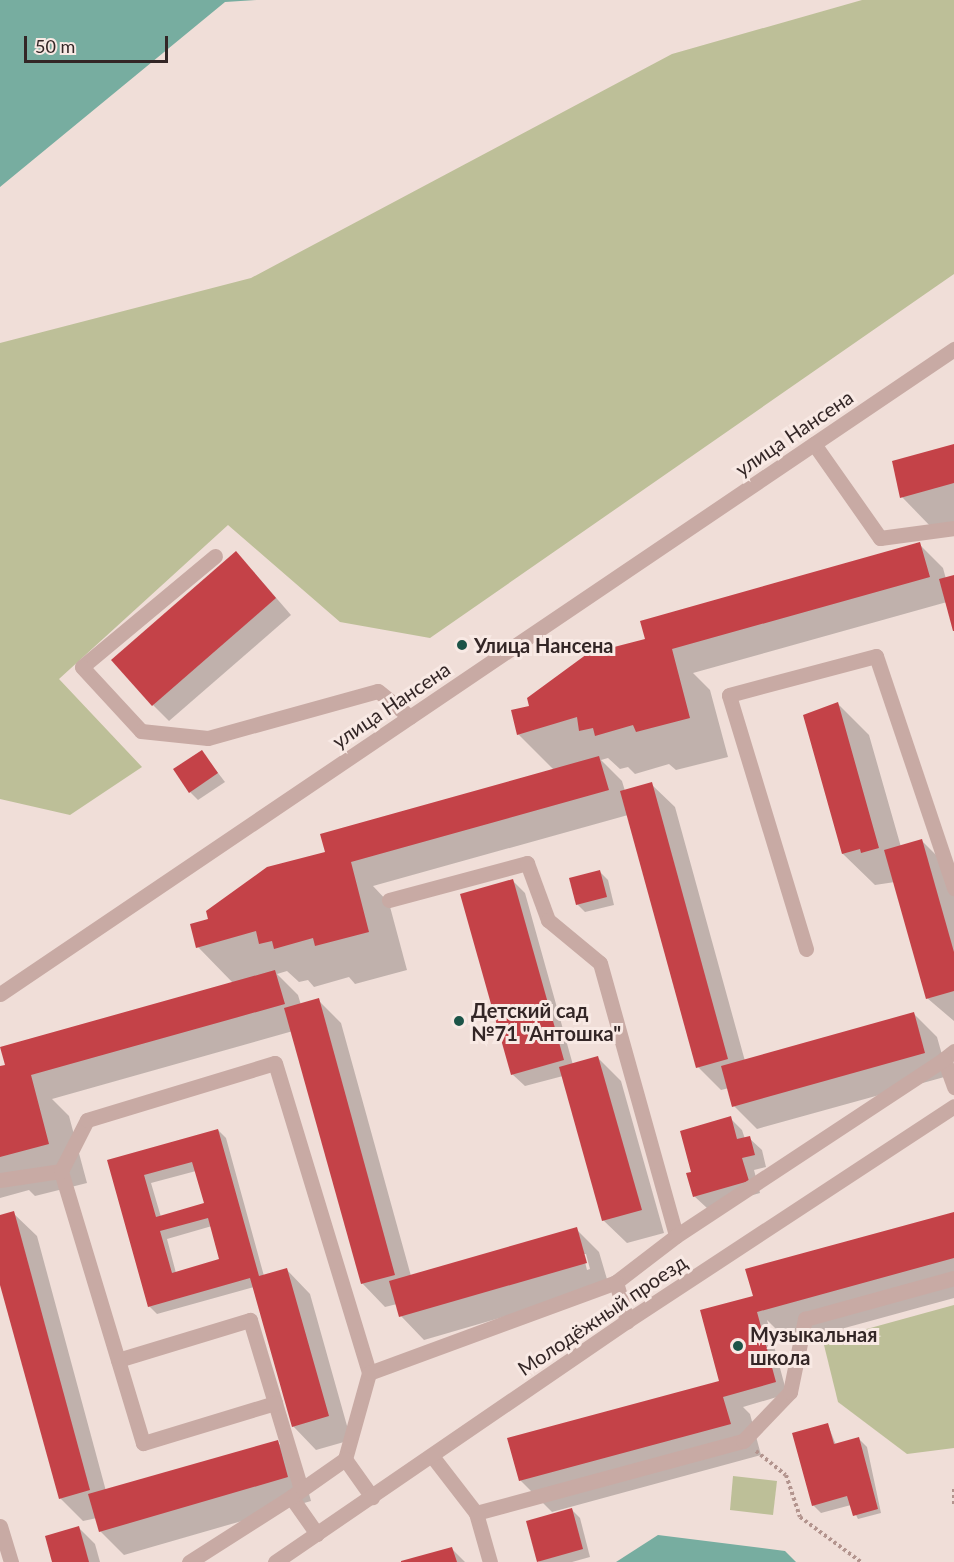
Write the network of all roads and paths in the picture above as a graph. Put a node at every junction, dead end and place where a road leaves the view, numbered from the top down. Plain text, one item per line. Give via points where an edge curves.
1 (954, 349) edge
2 (814, 444) junction
3 (954, 528) edge
4 (215, 556) dead end
5 (410, 717) junction
6 (954, 888) edge
7 (389, 900) dead end
8 (806, 949) dead end
9 (0, 994) edge
10 (949, 1055) edge
11 (954, 1087) edge
12 (954, 1106) edge
13 (61, 1171) junction
14 (0, 1180) edge
15 (676, 1236) junction
16 (954, 1278) edge
17 (616, 1282) junction
18 (627, 1321) junction
19 (118, 1360) junction
20 (369, 1373) junction
21 (275, 1403) junction
22 (743, 1441) junction
23 (432, 1456) junction
24 (345, 1459) junction
25 (954, 1489) edge
26 (296, 1493) junction
27 (372, 1497) junction
28 (954, 1507) edge
29 (476, 1513) junction
30 (0, 1526) edge
31 (317, 1534) junction
32 (11, 1562) edge
33 (189, 1562) edge
34 (275, 1562) edge
35 (490, 1562) edge
36 (861, 1562) edge

1 - 2 street, улица Нансена
2 - 3 street via 880,538
2 - 5 street, улица Нансена
4 - 5 street via 82,667 141,731 208,738 378,691
5 - 9 street, улица Нансена
6 - 8 street via 876,656 729,695
7 - 15 street via 526,863 548,920 600,963
10 - 11 street
10 - 15 street
12 - 18 street, Молодёжный проезд
13 - 14 street
13 - 19 street
13 - 20 street via 87,1120 275,1063
15 - 17 street
16 - 22 street via 805,1319 790,1392
17 - 18 street
17 - 20 street
18 - 23 street, Молодёжный проезд
19 - 21 street via 143,1443
19 - 21 street via 250,1320
20 - 24 street
21 - 26 street
22 - 29 street
22 - 36 path via 786,1475 800,1517
23 - 27 street, Молодёжный проезд
23 - 29 street
24 - 26 street
24 - 27 street
25 - 28 path
26 - 31 street
26 - 33 street
27 - 31 street, Молодёжный проезд
29 - 35 street
30 - 32 street
31 - 34 street, Молодёжный проезд

